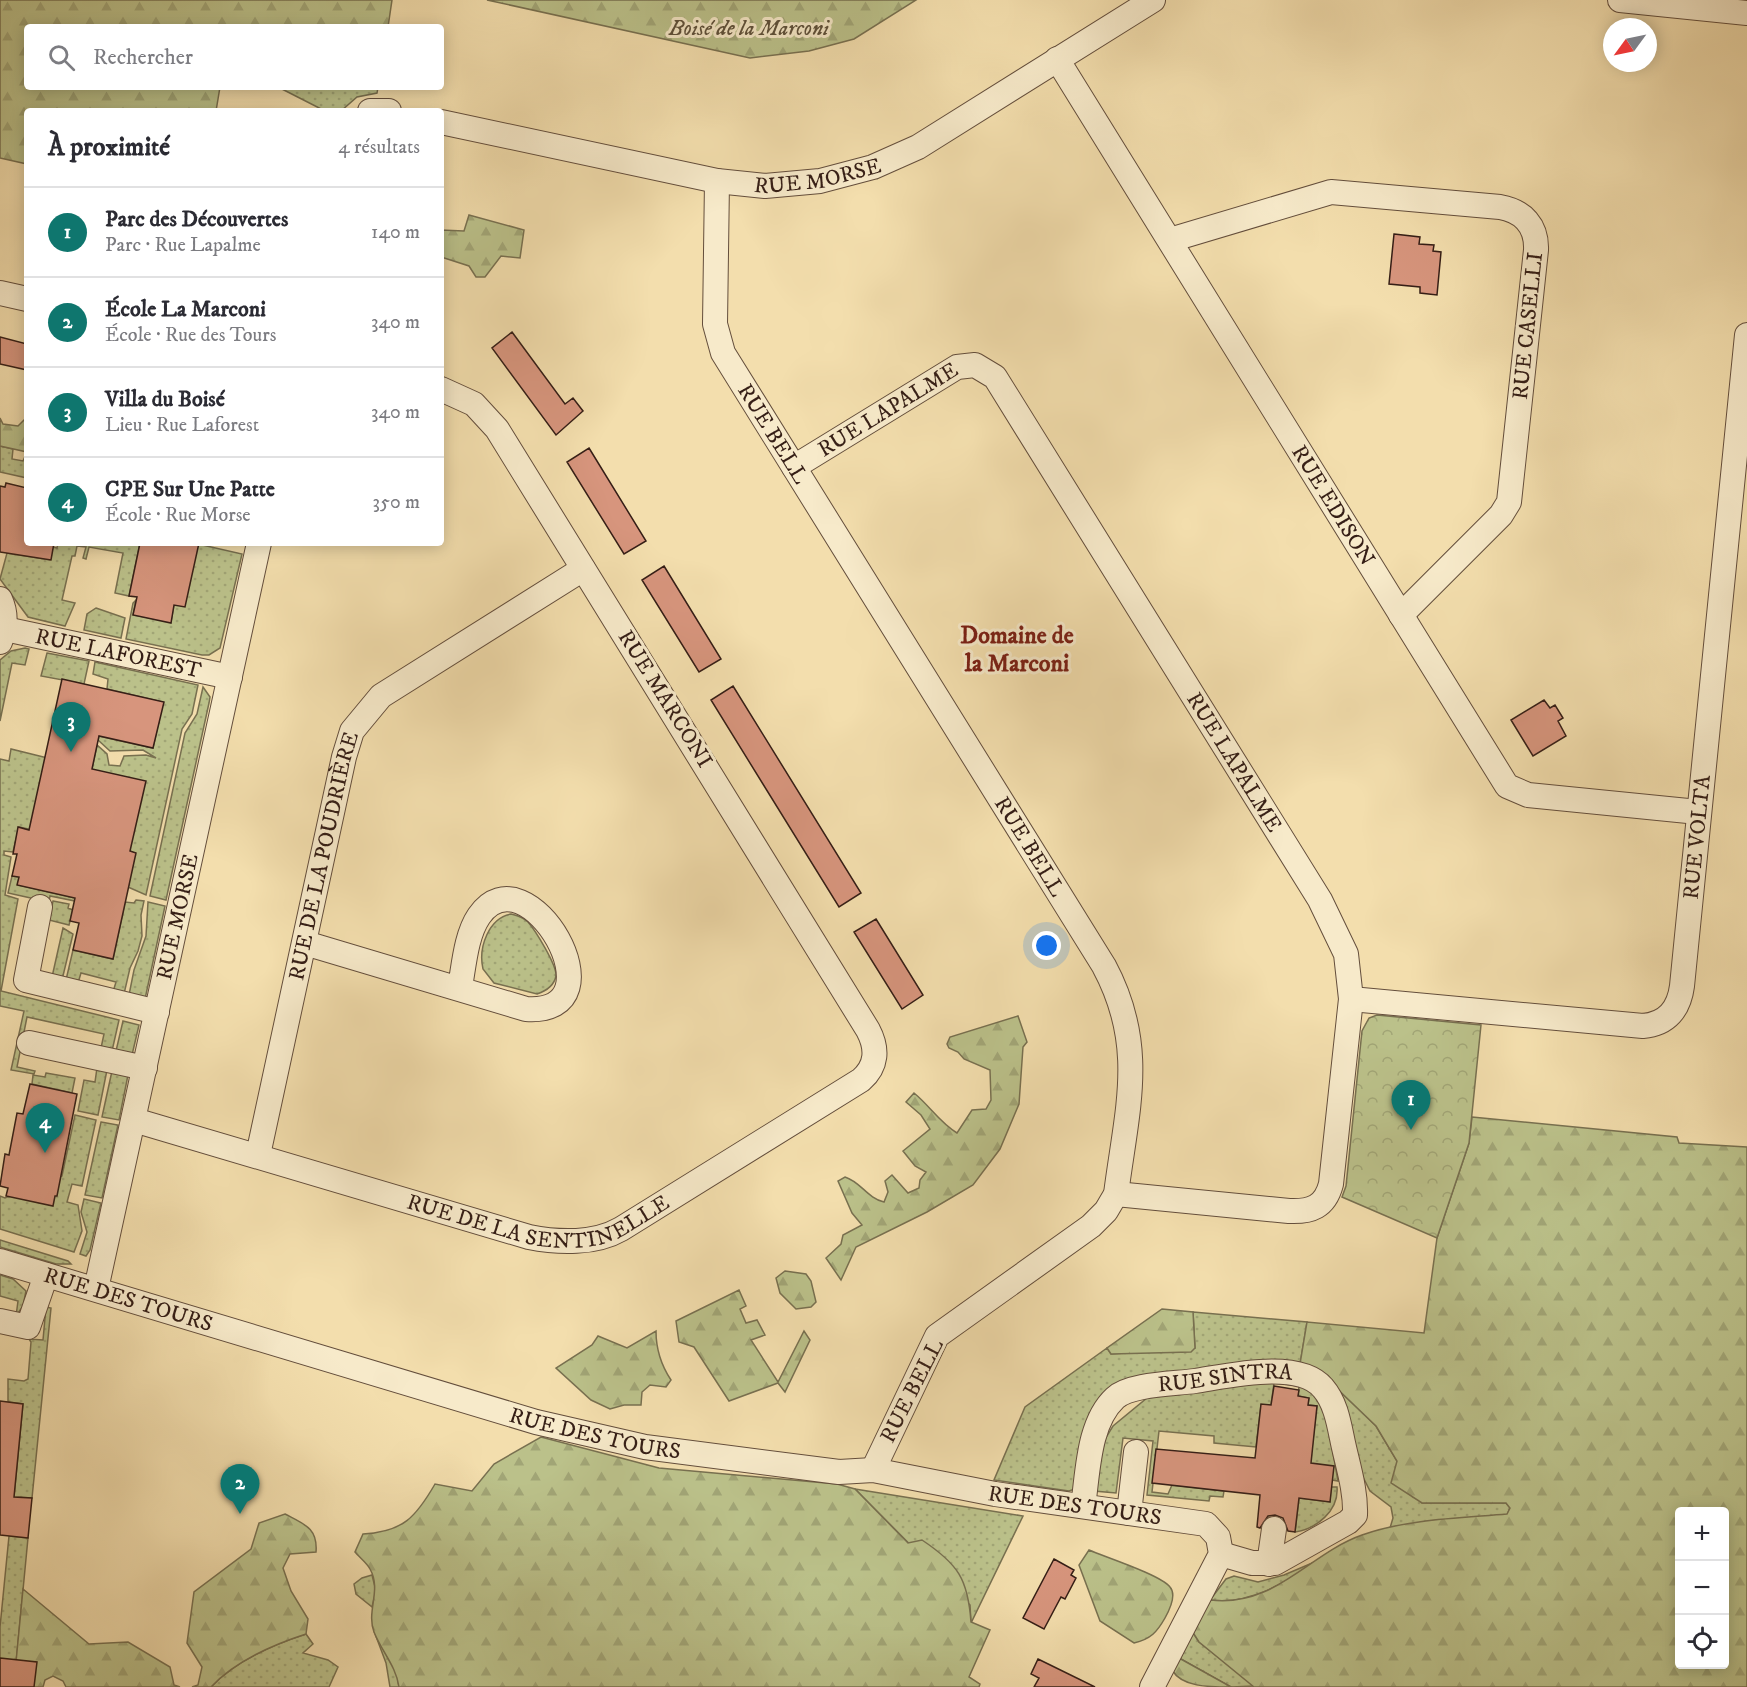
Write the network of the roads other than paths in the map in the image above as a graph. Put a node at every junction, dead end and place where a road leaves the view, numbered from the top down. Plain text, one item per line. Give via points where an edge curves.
1 (1153, 0) edge
2 (1620, 0) edge
3 (1747, 13) edge
4 (1057, 59) junction
5 (444, 123) edge
6 (717, 181) junction
7 (1170, 240) junction
8 (0, 293) edge
9 (24, 298) edge
10 (1747, 335) edge
11 (444, 390) edge
12 (794, 467) junction
13 (258, 546) edge
14 (584, 569) junction
15 (0, 599) edge
16 (1401, 615) junction
17 (3, 635) edge
18 (230, 677) junction
19 (1698, 812) junction
20 (40, 906) dead end
21 (305, 943) junction
22 (460, 987) junction
23 (1351, 999) junction
24 (157, 1012) junction
25 (868, 1030) joint
26 (29, 1043) dead end
27 (145, 1068) junction
28 (134, 1120) junction
29 (258, 1155) junction
30 (1116, 1194) junction
31 (0, 1261) edge
32 (46, 1275) junction
33 (96, 1289) junction
34 (0, 1321) edge
35 (1136, 1452) dead end
36 (873, 1470) junction
37 (1083, 1506) junction
38 (1129, 1513) junction
39 (1274, 1529) dead end
40 (1221, 1554) junction
41 (1269, 1564) junction
42 (1152, 1687) edge

1 - 4 street, RUE MORSE
2 - 3 street
4 - 6 street, RUE MORSE via 918,147 884,163 806,183 765,186
4 - 7 street, RUE EDISON
5 - 6 street, RUE MORSE
6 - 12 street, RUE BELL via 718,339
7 - 16 street, RUE EDISON
7 - 16 street, RUE CASELLI via 1331,192 1500,207 1520,214 1531,226 1536,250 1509,502 1497,520
8 - 9 street
10 - 19 street, RUE VOLTA
11 - 14 street, RUE MARCONI via 467,399 492,421
12 - 23 street, RUE LAPALME via 953,369 975,365 995,376 1327,912 1346,954
12 - 30 street, RUE BELL via 1119,994 1129,1035 1131,1067
13 - 18 street, RUE MORSE
14 - 21 street, RUE DE LA POUDRIÈRE via 381,696 366,712 352,731 346,748
14 - 25 street, RUE MARCONI
15 - 17 street, RUE LAFOREST via 6,615
16 - 19 street, RUE EDISON via 1507,786 1527,795
17 - 18 street, RUE LAFOREST
18 - 24 street, RUE MORSE
19 - 23 street, RUE VOLTA via 1681,993 1675,1010 1662,1020 1636,1025
20 - 24 street via 26,980
21 - 22 street
21 - 29 street, RUE DE LA POUDRIÈRE
22 - 22 street via 520,1009 538,1010 565,993 570,966 552,932 533,908 519,900 505,899 486,908 477,920
23 - 30 street, RUE LAPALME via 1331,1184 1318,1206 1289,1211
24 - 27 street, RUE MORSE
25 - 29 street, RUE DE LA SENTINELLE via 875,1058 861,1080 621,1229 600,1238 552,1241 529,1237
26 - 27 street
27 - 28 street, RUE MORSE
28 - 29 street, RUE DE LA SENTINELLE
28 - 33 street, RUE MORSE
30 - 36 street, RUE BELL via 1091,1226 937,1336
31 - 32 street, RUE DES TOURS
32 - 33 street, RUE DES TOURS
32 - 34 street via 28,1327
33 - 36 street, RUE DES TOURS via 584,1435 645,1447 839,1472
35 - 38 street
36 - 37 street, RUE DES TOURS via 995,1494
37 - 38 street, RUE DES TOURS
37 - 41 street, RUE SINTRA via 1097,1427 1108,1406 1120,1395 1147,1387 1285,1371 1299,1373 1316,1381 1332,1402 1355,1515 1284,1559
38 - 40 street, RUE DES TOURS via 1206,1524 1218,1537
39 - 41 street
40 - 41 street
40 - 42 street

